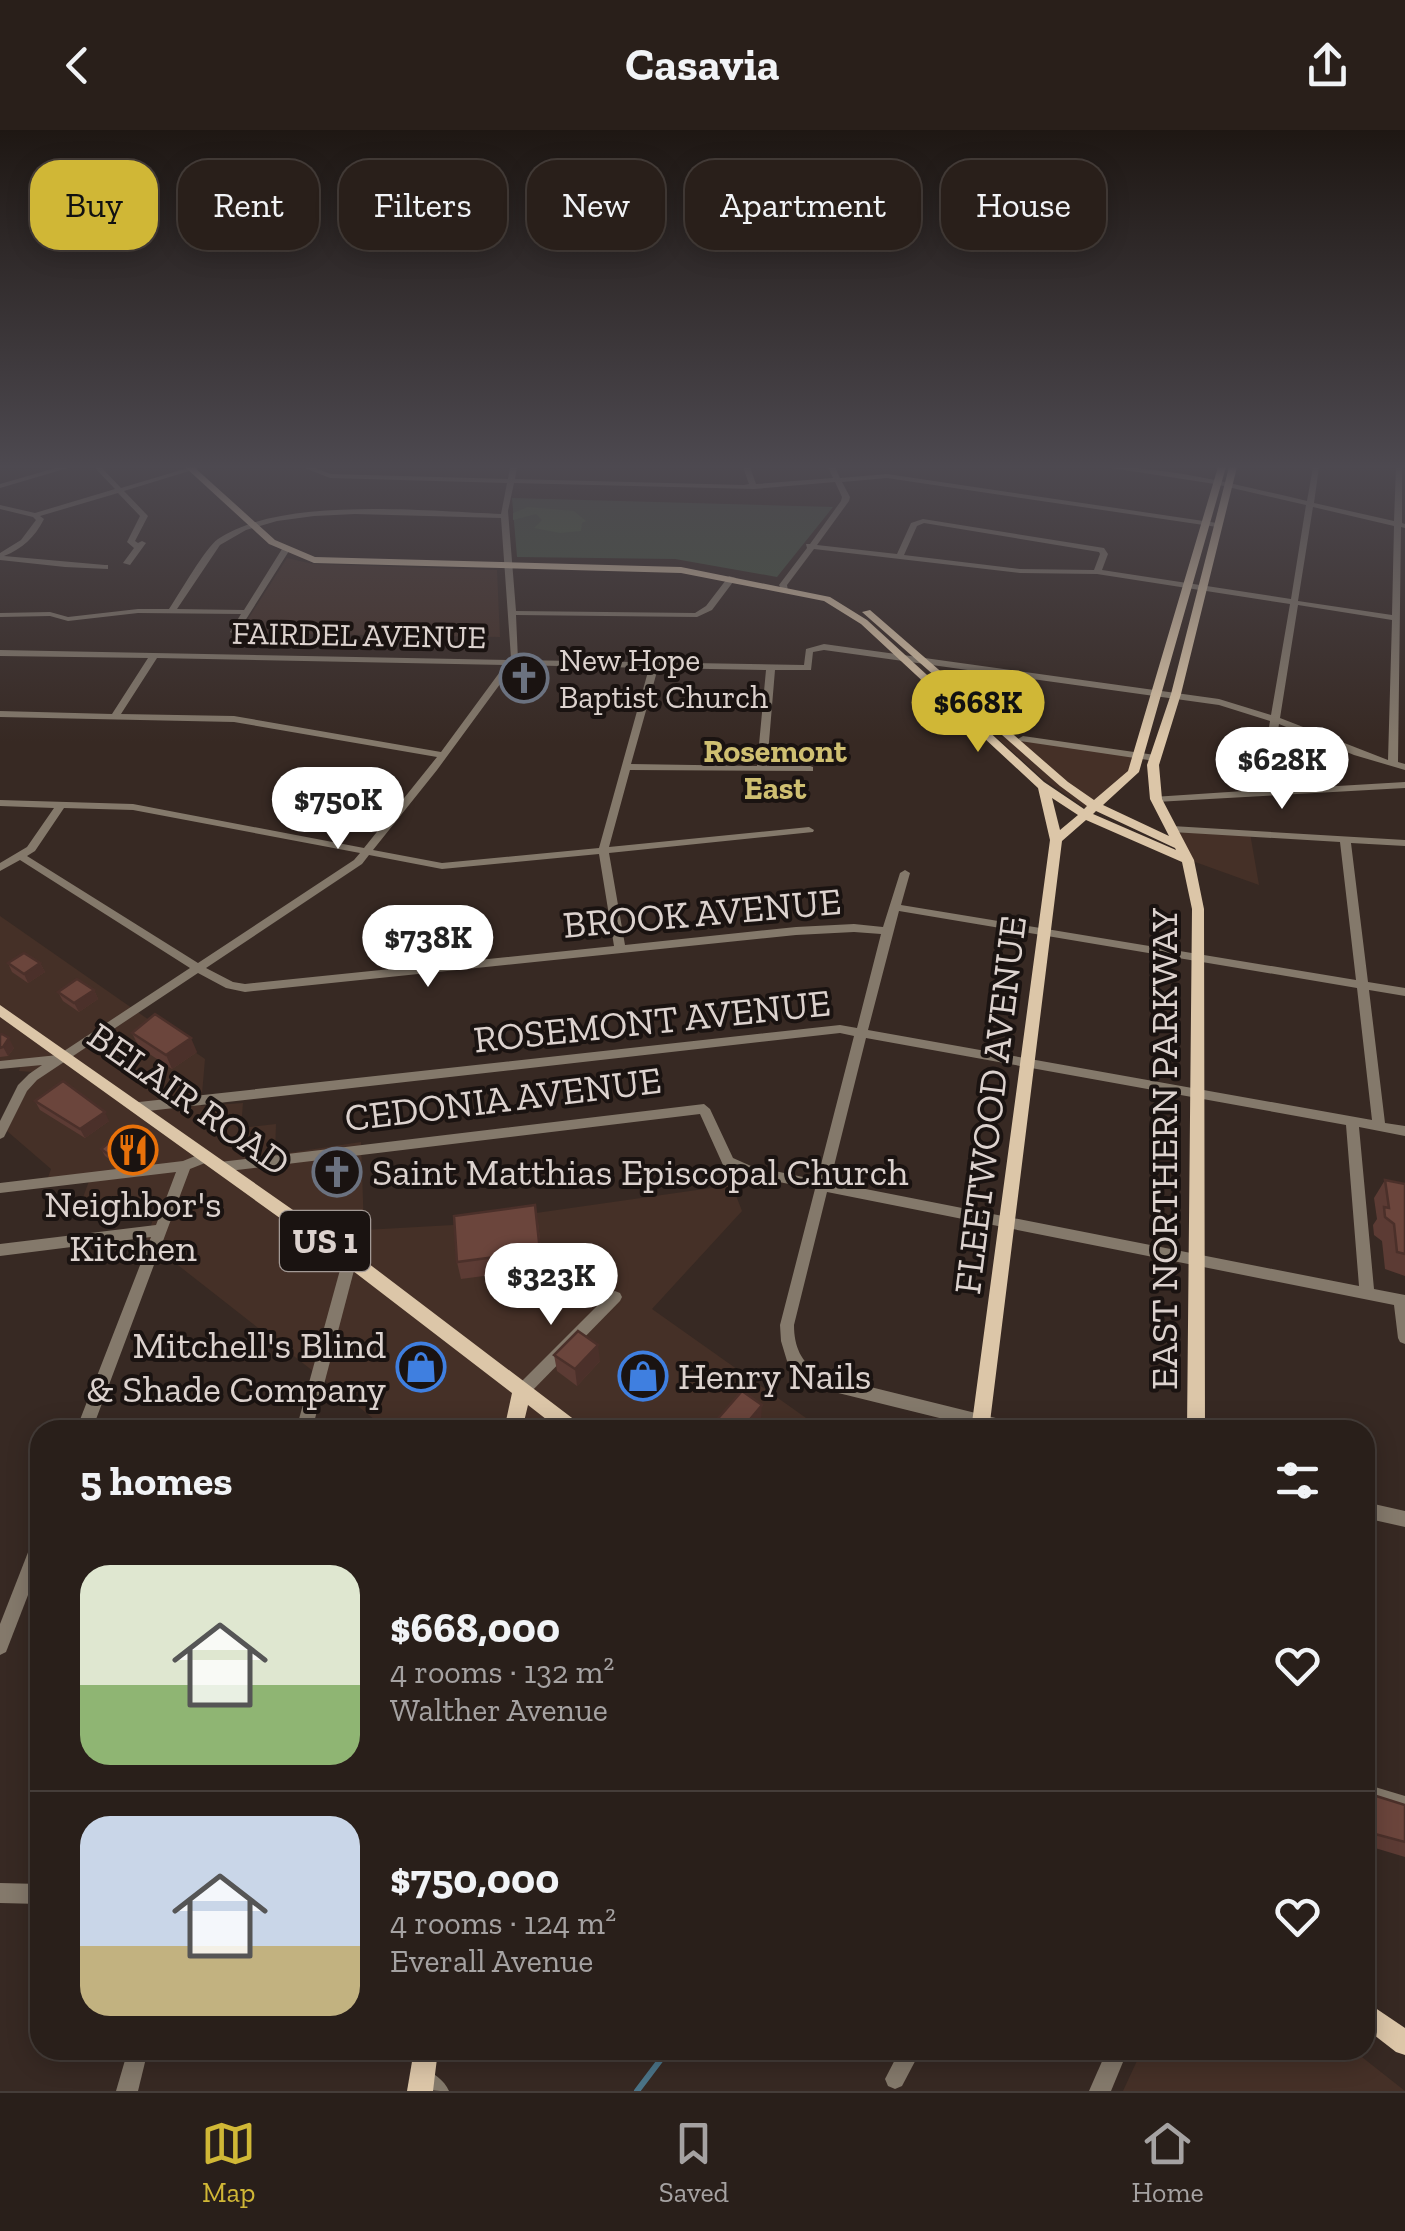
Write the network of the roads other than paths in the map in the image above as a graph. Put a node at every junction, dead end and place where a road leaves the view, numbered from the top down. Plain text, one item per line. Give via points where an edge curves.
1 (25, 559) edge
2 (129, 559) edge
3 (207, 559) edge
4 (280, 559) edge
5 (317, 559) edge
6 (426, 559) edge
7 (508, 559) edge
8 (802, 559) edge
9 (911, 559) edge
10 (1100, 559) edge
11 (1195, 559) edge
12 (1209, 559) edge
13 (1302, 559) edge
14 (1399, 559) edge
15 (508, 562) junction
16 (126, 563) dead end
17 (106, 567) dead end
18 (1096, 572) junction
19 (732, 578) junction
20 (1188, 584) junction
21 (785, 585) junction
22 (1202, 587) junction
23 (1296, 602) junction
24 (171, 612) junction
25 (246, 612) junction
26 (512, 613) junction
27 (0, 614) edge
28 (1396, 618) junction
29 (234, 632) dead end
30 (1174, 632) junction
31 (1190, 635) junction
32 (0, 653) edge
33 (154, 656) junction
34 (901, 656) junction
35 (923, 660) junction
36 (513, 662) junction
37 (654, 666) junction
38 (771, 666) junction
39 (1157, 690) junction
40 (1176, 694) junction
41 (0, 714) edge
42 (115, 716) junction
43 (1277, 718) junction
44 (1022, 739) dead end
45 (442, 755) junction
46 (1139, 755) junction
47 (1156, 758) junction
48 (1393, 764) junction
49 (1405, 766) edge
50 (628, 767) junction
51 (762, 767) junction
52 (810, 768) dead end
53 (1405, 785) edge
54 (1044, 787) junction
55 (1263, 794) junction
56 (1156, 799) junction
57 (0, 803) edge
58 (60, 805) junction
59 (1090, 810) junction
60 (1172, 829) junction
61 (809, 830) dead end
62 (1345, 839) junction
63 (1056, 840) junction
64 (1405, 843) edge
65 (603, 850) junction
66 (368, 852) junction
67 (1185, 853) junction
68 (20, 856) junction
69 (0, 868) edge
70 (906, 872) dead end
71 (895, 908) junction
72 (887, 931) junction
73 (1045, 933) junction
74 (620, 949) junction
75 (1200, 958) junction
76 (200, 969) junction
77 (1362, 985) junction
78 (1405, 992) edge
79 (0, 1010) edge
80 (860, 1032) junction
81 (66, 1057) junction
82 (1026, 1062) junction
83 (0, 1065) edge
84 (31, 1070) junction
85 (1199, 1093) junction
86 (139, 1107) junction
87 (1352, 1121) junction
88 (1379, 1126) junction
89 (1405, 1131) edge
90 (0, 1134) edge
91 (212, 1162) junction
92 (185, 1166) junction
93 (821, 1185) junction
94 (0, 1188) edge
95 (1008, 1220) junction
96 (162, 1230) junction
97 (0, 1250) edge
98 (1198, 1258) junction
99 (350, 1259) junction
100 (1368, 1293) junction
101 (615, 1297) dead end
102 (1403, 1301) edge
103 (1405, 1338) edge
104 (522, 1391) junction
105 (88, 1420) edge
106 (307, 1420) edge
107 (515, 1420) edge
108 (561, 1420) edge
109 (959, 1420) edge
110 (982, 1420) edge
111 (1196, 1420) edge
112 (1375, 1512) edge
113 (1405, 1520) edge
114 (30, 1569) edge
115 (0, 1646) edge
116 (1375, 1796) edge
117 (1405, 1805) edge
118 (0, 1893) edge
119 (30, 1894) edge
120 (1375, 2020) edge
121 (1405, 2042) edge
122 (136, 2060) edge
123 (426, 2060) edge
124 (906, 2060) edge
125 (1114, 2060) edge
126 (896, 2079) dead end
127 (427, 2087) edge
128 (128, 2091) edge
129 (1100, 2091) edge

1 - 17 street via 38,566
2 - 16 street
3 - 24 street
4 - 25 street
5 - 15 main road
6 - 15 main road
7 - 15 street
8 - 21 street
9 - 18 street via 1020,572
10 - 18 street
11 - 20 main road, EAST NORTHERN PARKWAY
12 - 22 main road, EAST NORTHERN PARKWAY
13 - 23 street
14 - 28 street
15 - 19 main road
15 - 21 main road via 701,565
15 - 26 street
18 - 20 street
19 - 21 main road
19 - 26 street via 709,608 694,615
20 - 22 street
20 - 30 main road, EAST NORTHERN PARKWAY
21 - 34 main road via 838,604
21 - 35 main road via 847,598
22 - 23 street
22 - 31 main road, EAST NORTHERN PARKWAY
23 - 28 street
23 - 43 street
24 - 25 street
24 - 27 street via 68,619
25 - 29 street
26 - 36 street
28 - 48 street
30 - 31 main road
30 - 39 main road, EAST NORTHERN PARKWAY
31 - 40 main road, EAST NORTHERN PARKWAY
32 - 33 street, FAIRDEL AVENUE
33 - 36 street, FAIRDEL AVENUE
33 - 42 street
34 - 35 street, FAIRDEL AVENUE
34 - 38 street, FAIRDEL AVENUE via 813,648 808,668
34 - 54 main road
35 - 39 street, FAIRDEL AVENUE
35 - 59 main road
36 - 37 street, FAIRDEL AVENUE
36 - 45 street
37 - 38 street, FAIRDEL AVENUE
37 - 50 street
38 - 51 street
39 - 40 street, FAIRDEL AVENUE
39 - 46 main road, EAST NORTHERN PARKWAY
40 - 43 street, FAIRDEL AVENUE
40 - 47 main road, EAST NORTHERN PARKWAY
41 - 42 street
42 - 45 street via 234,719
43 - 48 street, FAIRDEL AVENUE
43 - 55 street
44 - 46 street
45 - 66 street
46 - 47 street
46 - 59 main road, EAST NORTHERN PARKWAY via 1132,772
47 - 56 main road, EAST NORTHERN PARKWAY
48 - 49 street, FAIRDEL AVENUE
50 - 51 street
50 - 65 street
51 - 52 street
53 - 55 street
54 - 59 main road
54 - 63 main road, FLEETWOOD AVENUE
55 - 56 street
56 - 60 main road, EAST NORTHERN PARKWAY
57 - 58 street
58 - 66 street via 133,807
58 - 68 street
59 - 63 main road
59 - 67 main road
60 - 62 street
60 - 67 main road, EAST NORTHERN PARKWAY
61 - 65 street
62 - 64 street
62 - 77 street
63 - 73 main road, FLEETWOOD AVENUE
65 - 66 street via 442,866
65 - 74 street
66 - 76 street
67 - 75 main road, EAST NORTHERN PARKWAY via 1196,892
68 - 69 street
68 - 76 street, BROOK AVENUE
70 - 71 street
71 - 72 street
71 - 73 street, BROOK AVENUE
72 - 74 street, BROOK AVENUE via 814,929
72 - 80 street
73 - 75 street, BROOK AVENUE
73 - 82 main road, FLEETWOOD AVENUE
74 - 76 street, BROOK AVENUE via 245,988
75 - 77 street, BROOK AVENUE
75 - 85 main road, EAST NORTHERN PARKWAY
76 - 81 street
77 - 78 street, BROOK AVENUE
77 - 88 street
79 - 81 main road, BELAIR ROAD / US 1
80 - 82 street, ROSEMONT AVENUE
80 - 86 street, ROSEMONT AVENUE via 840,1029
80 - 93 street
81 - 84 street
81 - 86 main road, BELAIR ROAD / US 1
82 - 85 street, ROSEMONT AVENUE
82 - 95 main road, FLEETWOOD AVENUE
83 - 84 street
84 - 90 street
85 - 87 street, ROSEMONT AVENUE
85 - 98 main road, EAST NORTHERN PARKWAY
86 - 91 main road, BELAIR ROAD / US 1
87 - 88 street, ROSEMONT AVENUE
87 - 100 street
88 - 89 street, ROSEMONT AVENUE
91 - 92 street
91 - 93 street, CEDONIA AVENUE via 704,1108 735,1167
91 - 99 main road, BELAIR ROAD / US 1
92 - 94 street
92 - 96 street
93 - 95 street, CEDONIA AVENUE
93 - 109 street via 788,1324 788,1344 800,1368 828,1385
95 - 98 street, CEDONIA AVENUE
95 - 110 main road, FLEETWOOD AVENUE
96 - 97 street
96 - 105 street
98 - 100 street, CEDONIA AVENUE
98 - 111 main road, EAST NORTHERN PARKWAY
99 - 104 main road, BELAIR ROAD / US 1
99 - 106 street
100 - 102 street, CEDONIA AVENUE
101 - 104 street
102 - 103 street
104 - 107 main road
104 - 108 main road, BELAIR ROAD / US 1
112 - 113 street
114 - 115 street
116 - 117 street
118 - 119 street
120 - 121 main road
122 - 128 street
123 - 127 main road
124 - 126 street
125 - 129 street

